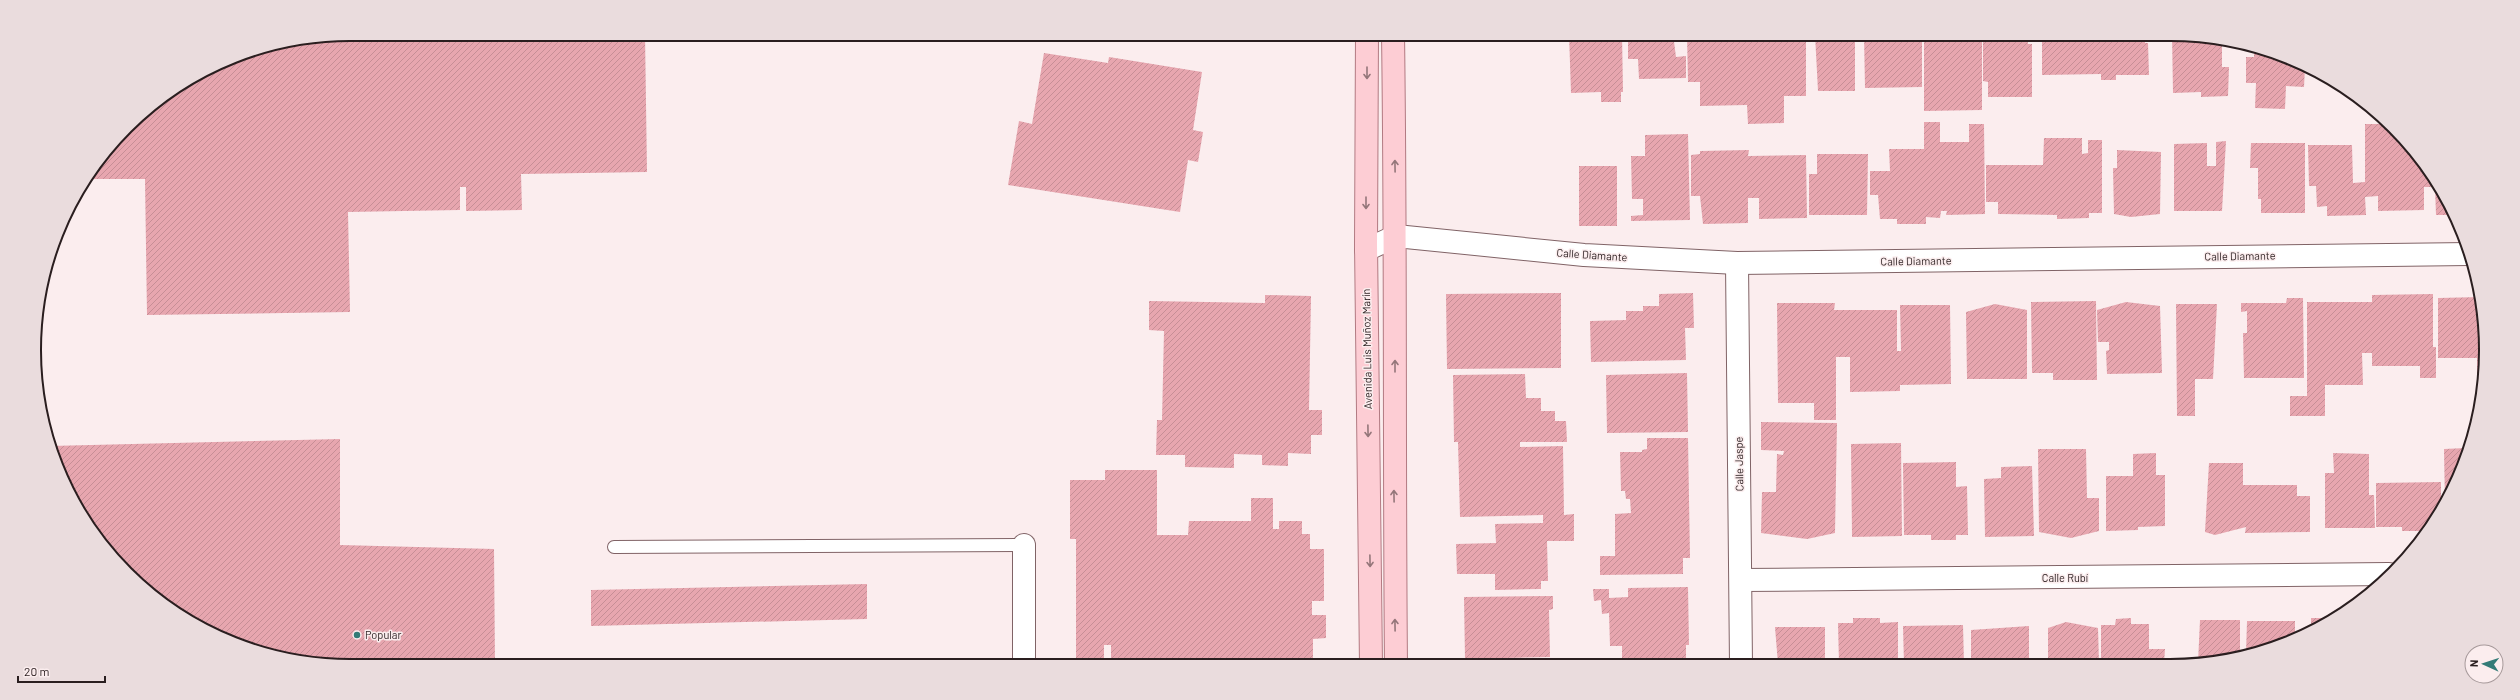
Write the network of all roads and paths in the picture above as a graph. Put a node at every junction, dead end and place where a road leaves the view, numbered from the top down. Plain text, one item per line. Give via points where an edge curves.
1 (1367, 41) edge
2 (1393, 41) edge
3 (1396, 236) junction
4 (1366, 250) junction
5 (2464, 254) edge
6 (1737, 263) junction
7 (1024, 545) joint
8 (614, 547) dead end
9 (2382, 574) edge
10 (1740, 580) junction
11 (1024, 659) edge
12 (1371, 659) edge
13 (1396, 659) edge
14 (1741, 659) edge

1 -> 4 main road, Avenida Luis Muñoz Marín
3 -> 2 main road
3 - 4 street
3 - 6 street, Calle Diamante via 1584,255
13 -> 3 main road
4 -> 12 main road, Avenida Luis Muñoz Marín
5 - 6 street, Calle Diamante
6 - 10 street, Calle Jaspe
7 - 8 lane
7 - 11 street
9 - 10 street, Calle Rubí
10 - 14 street, Calle Jaspe

